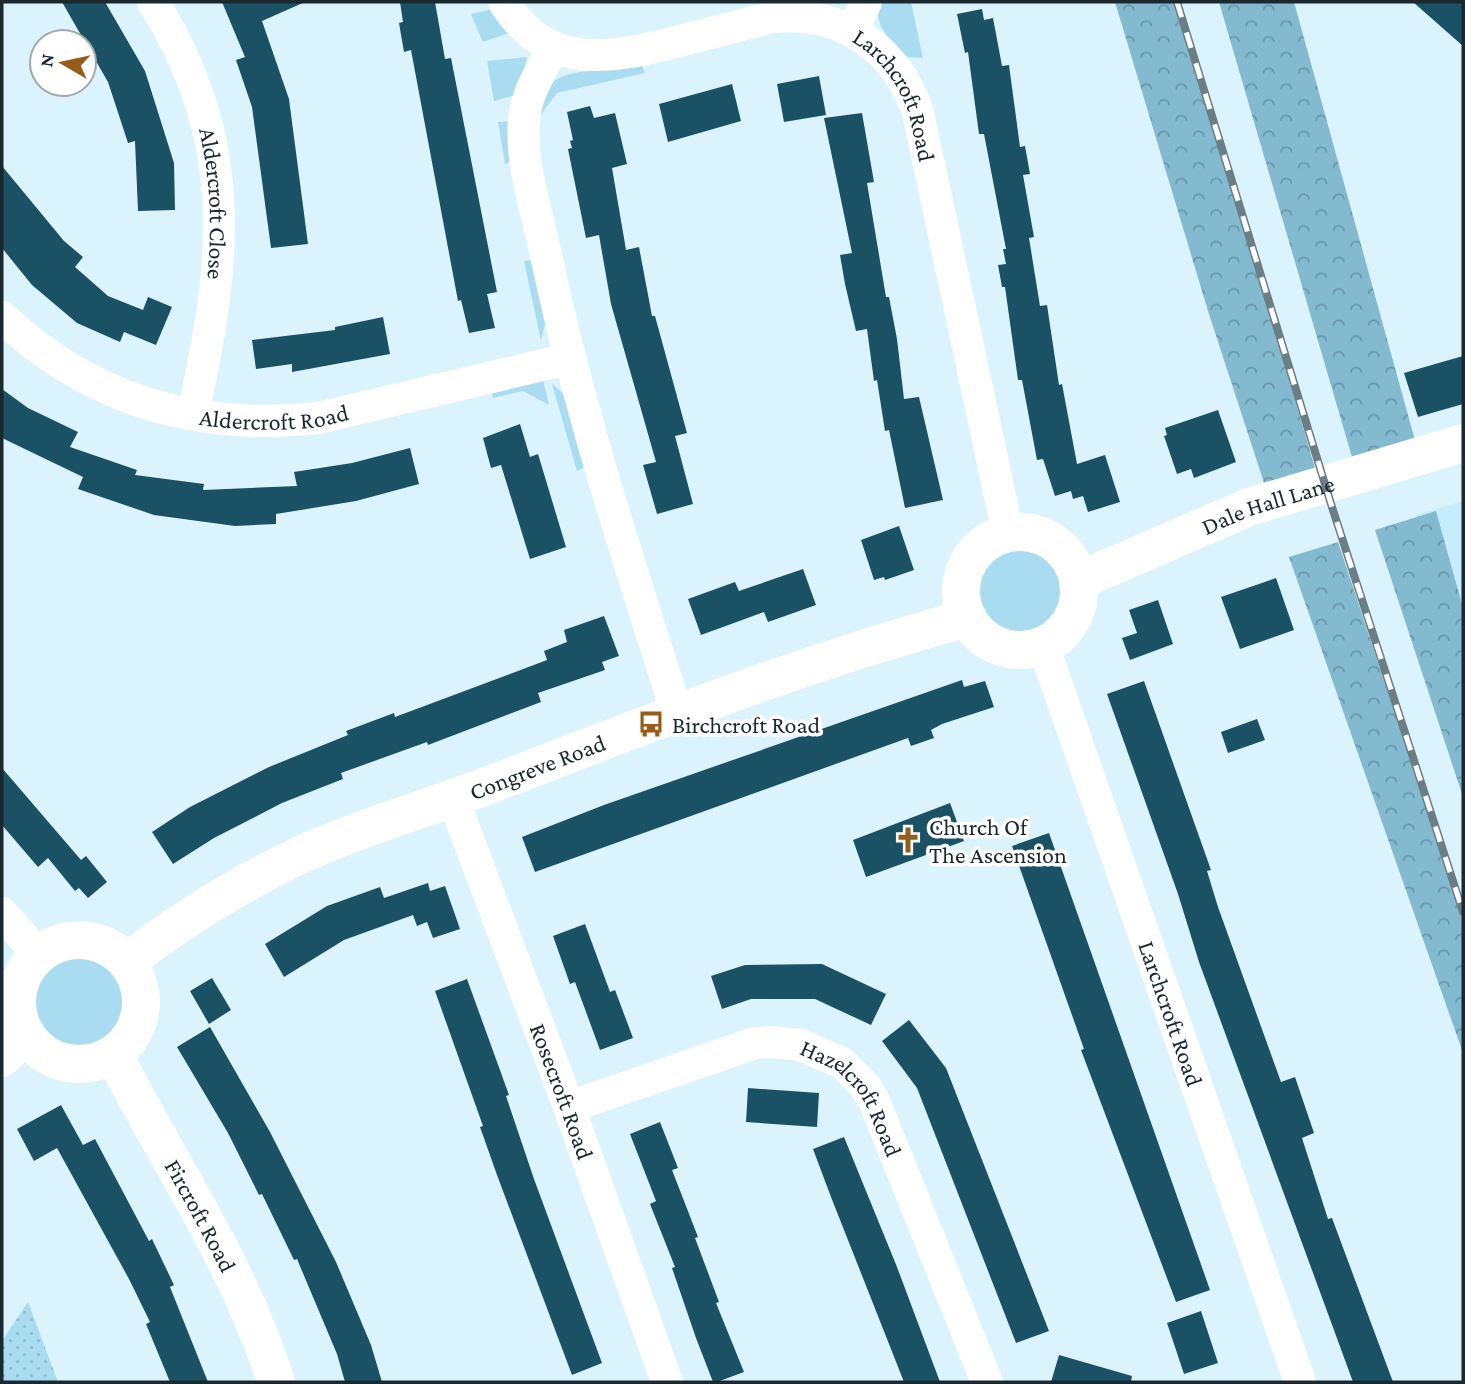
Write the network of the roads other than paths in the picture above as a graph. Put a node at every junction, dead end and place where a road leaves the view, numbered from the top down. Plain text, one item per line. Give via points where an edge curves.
1 (153, 2) edge
2 (504, 2) edge
3 (866, 2) edge
4 (853, 31) junction
5 (553, 47) junction
6 (2, 317) edge
7 (568, 359) junction
8 (193, 413) junction
9 (1451, 447) edge
10 (1008, 533) junction
11 (1077, 581) junction
12 (968, 618) junction
13 (1043, 645) junction
14 (677, 713) junction
15 (453, 799) junction
16 (2, 913) edge
17 (39, 955) junction
18 (127, 962) junction
19 (14, 1047) edge
20 (113, 1054) junction
21 (569, 1107) junction
22 (1296, 1381) edge
23 (276, 1382) edge
24 (667, 1382) edge
25 (987, 1382) edge

1 - 8 street, Aldercroft Close via 169,27 203,106 218,187 217,284
2 - 5 street, Larchcroft Road via 527,31
3 - 4 street
4 - 5 street, Larchcroft Road via 822,19 791,15 624,54 585,56
4 - 10 street, Larchcroft Road via 890,60 919,113
5 - 7 street via 529,97 523,140
6 - 8 street, Aldercroft Road via 53,360 80,376 124,397
7 - 8 street, Aldercroft Road via 318,418 252,421
7 - 14 street via 597,466
9 - 11 street, Dale Hall Lane via 1250,507
10 - 11 street via 1027,532 1052,543 1072,563
10 - 12 street via 991,539 966,565 961,601
11 - 13 street via 1074,612 1056,637
12 - 13 street via 978,632 1008,649
12 - 14 street, Congreve Road
13 - 22 street, Larchcroft Road
14 - 15 street, Congreve Road
15 - 18 street, Congreve Road via 335,841 278,867 226,895
15 - 21 street, Rosecroft Road
16 - 17 street
17 - 18 street via 68,941 85,940 115,951
17 - 19 street via 27,968 17,1001
18 - 20 street via 138,985 141,1011 136,1028
19 - 20 street via 37,1048 66,1063 98,1061
20 - 23 street, Fircroft Road via 226,1260
21 - 24 street, Rosecroft Road
21 - 25 street, Hazelcroft Road via 755,1043 801,1045 842,1063 874,1101

